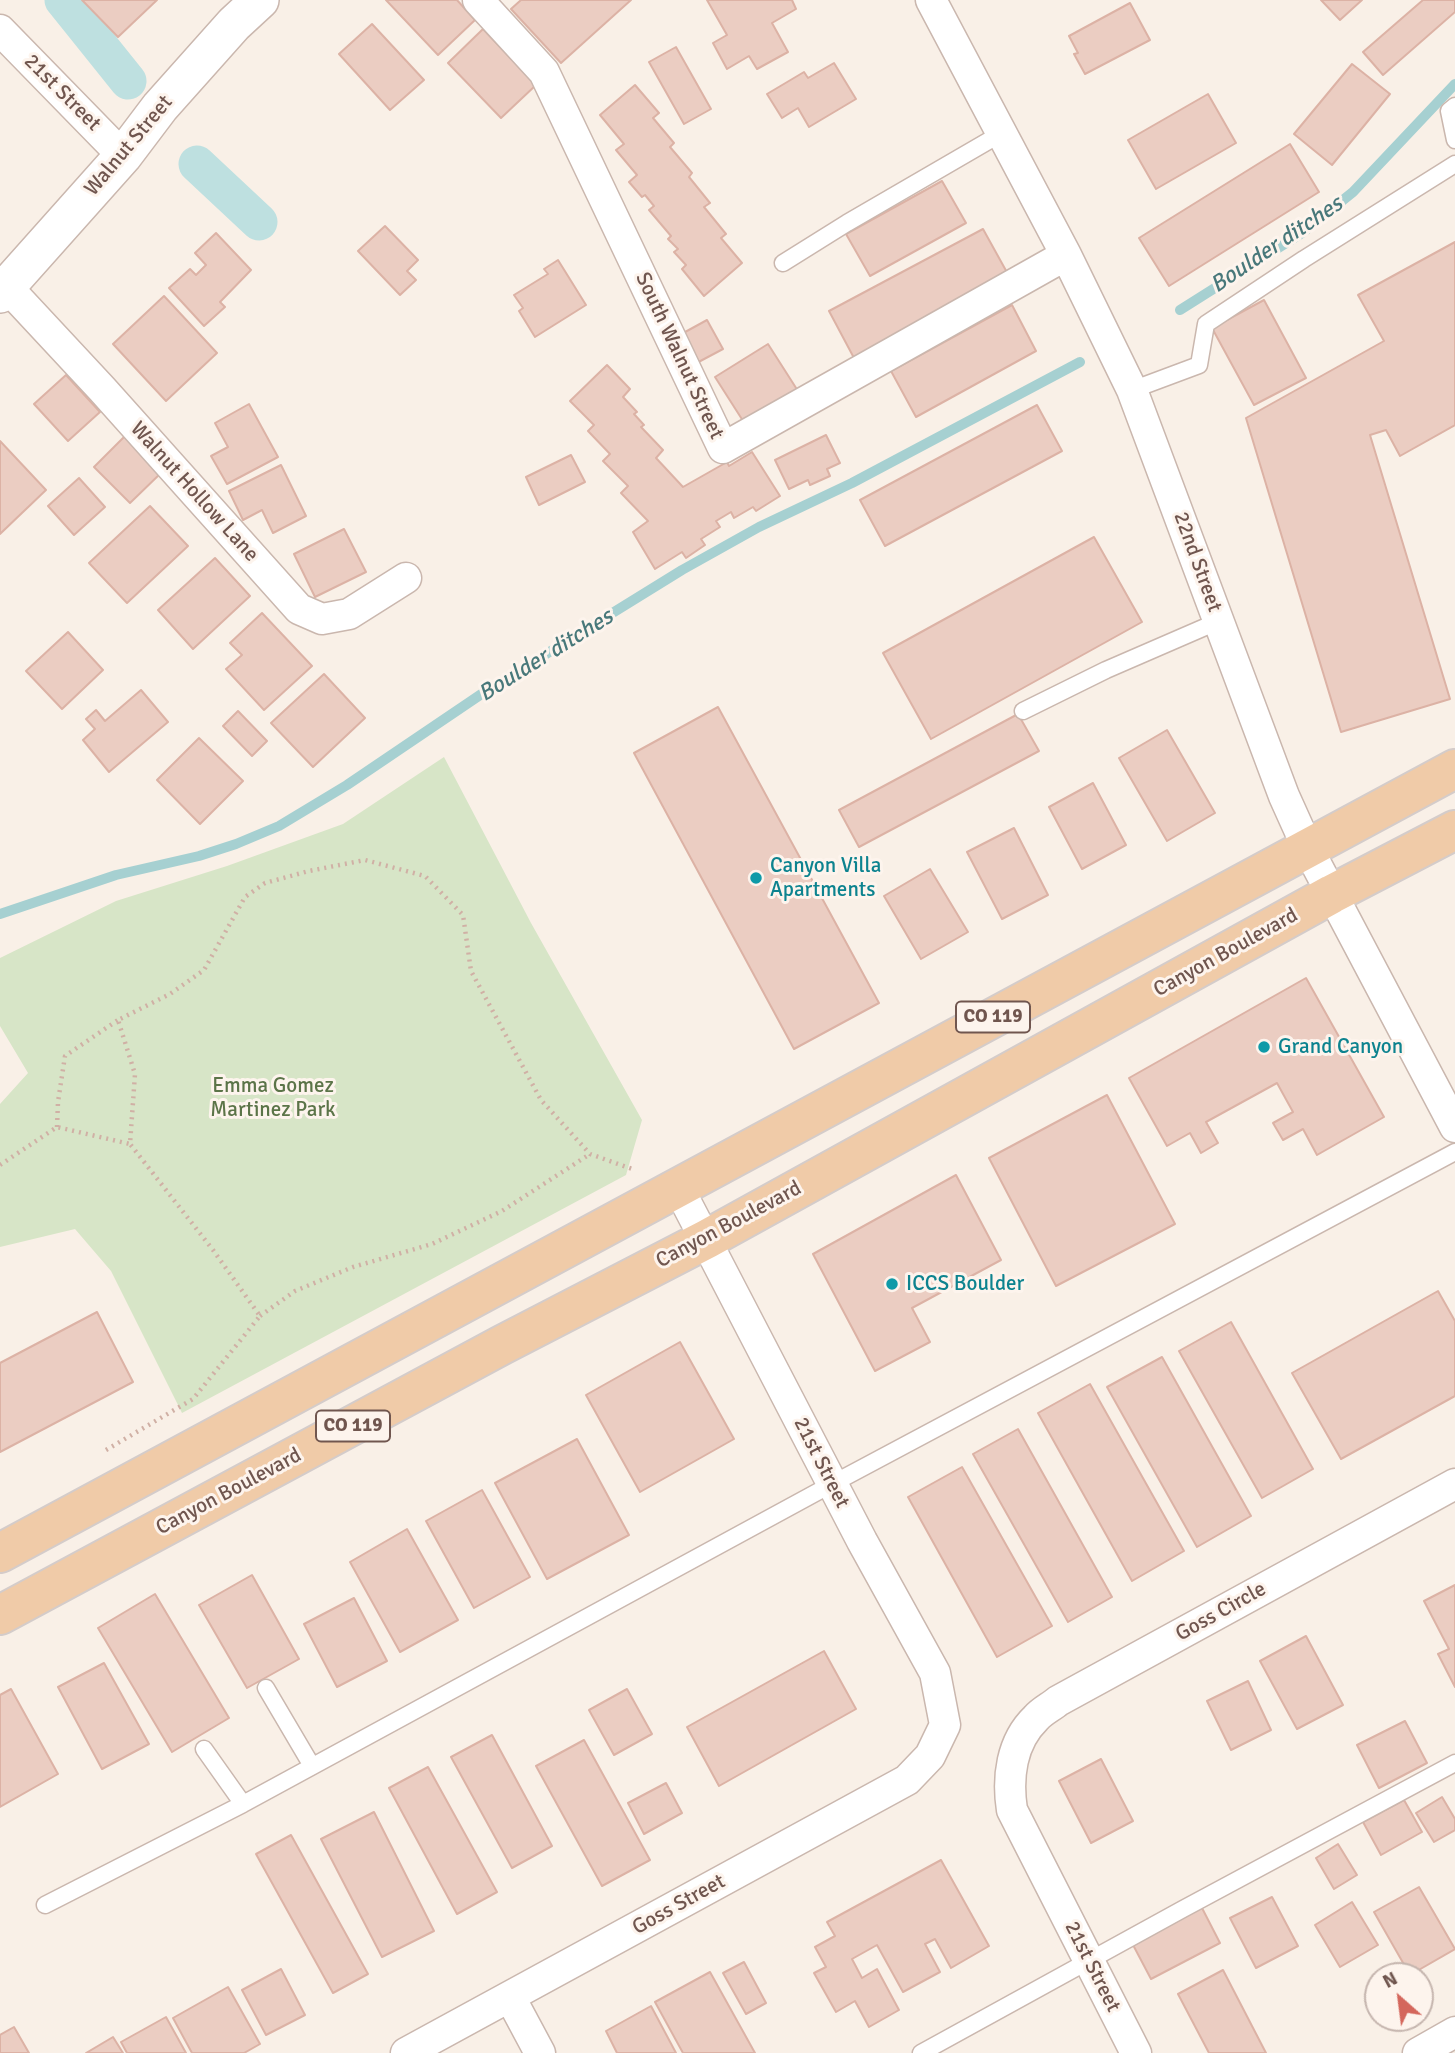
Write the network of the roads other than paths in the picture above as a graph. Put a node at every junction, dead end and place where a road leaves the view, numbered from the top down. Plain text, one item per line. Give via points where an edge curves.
1 (260, 0) edge
2 (478, 0) edge
3 (931, 0) edge
4 (0, 30) edge
5 (1455, 106) edge
6 (1002, 133) junction
7 (1455, 140) edge
8 (123, 156) junction
9 (1455, 164) edge
10 (1066, 255) junction
11 (783, 263) dead end
12 (4, 291) edge
13 (1132, 390) junction
14 (406, 578) dead end
15 (1219, 621) junction
16 (1023, 711) dead end
17 (1455, 769) edge
18 (1455, 830) edge
19 (1307, 847) junction
20 (1332, 894) junction
21 (1455, 1127) edge
22 (1455, 1152) edge
23 (678, 1187) junction
24 (707, 1238) junction
25 (832, 1485) junction
26 (1455, 1485) edge
27 (0, 1553) edge
28 (0, 1615) edge
29 (267, 1688) dead end
30 (938, 1742) joint
31 (204, 1749) dead end
32 (1455, 1763) edge
33 (1013, 1764) joint
34 (312, 1766) junction
35 (243, 1804) junction
36 (45, 1905) dead end
37 (1089, 1961) junction
38 (510, 1997) junction
39 (1455, 2032) edge
40 (406, 2053) edge
41 (540, 2053) edge
42 (921, 2053) edge
43 (1136, 2053) edge
44 (1418, 2053) edge

1 - 8 street, Walnut Street via 160,107
2 - 10 street, South Walnut Street via 544,72 723,448
3 - 6 street, 22nd Street
4 - 8 street, 21st Street
5 - 7 lane via 1449,111
6 - 10 street, 22nd Street
6 - 11 lane
8 - 12 street, Walnut Street
9 - 13 lane via 1206,324 1199,365
10 - 13 street, 22nd Street
12 - 14 street, Walnut Hollow Lane via 111,398 299,609 322,619 349,614
13 - 15 street, 22nd Street
15 - 16 lane
15 - 19 street, 22nd Street
17 - 19 main road, CO 119
18 - 20 main road, Canyon Boulevard / CO 119
19 - 20 street, 22nd Street
19 - 23 main road, CO 119
20 - 21 street, 22nd Street
20 - 24 main road, Canyon Boulevard / CO 119
22 - 25 lane
23 - 24 street, 21st Street
23 - 27 main road, CO 119
24 - 25 street, 21st Street
24 - 28 main road, Canyon Boulevard / CO 119
25 - 30 street, 21st Street via 935,1673 945,1725
25 - 34 lane
26 - 33 street, Goss Circle via 1058,1701 1035,1718 1016,1745
29 - 34 lane
30 - 38 street, Goss Street via 907,1780
31 - 35 lane
32 - 37 lane
33 - 37 street, 21st Street via 1008,1786 1012,1810
34 - 35 lane
35 - 36 lane
37 - 42 lane
37 - 43 street, 21st Street
38 - 40 street, Goss Street
38 - 41 street
39 - 44 street

